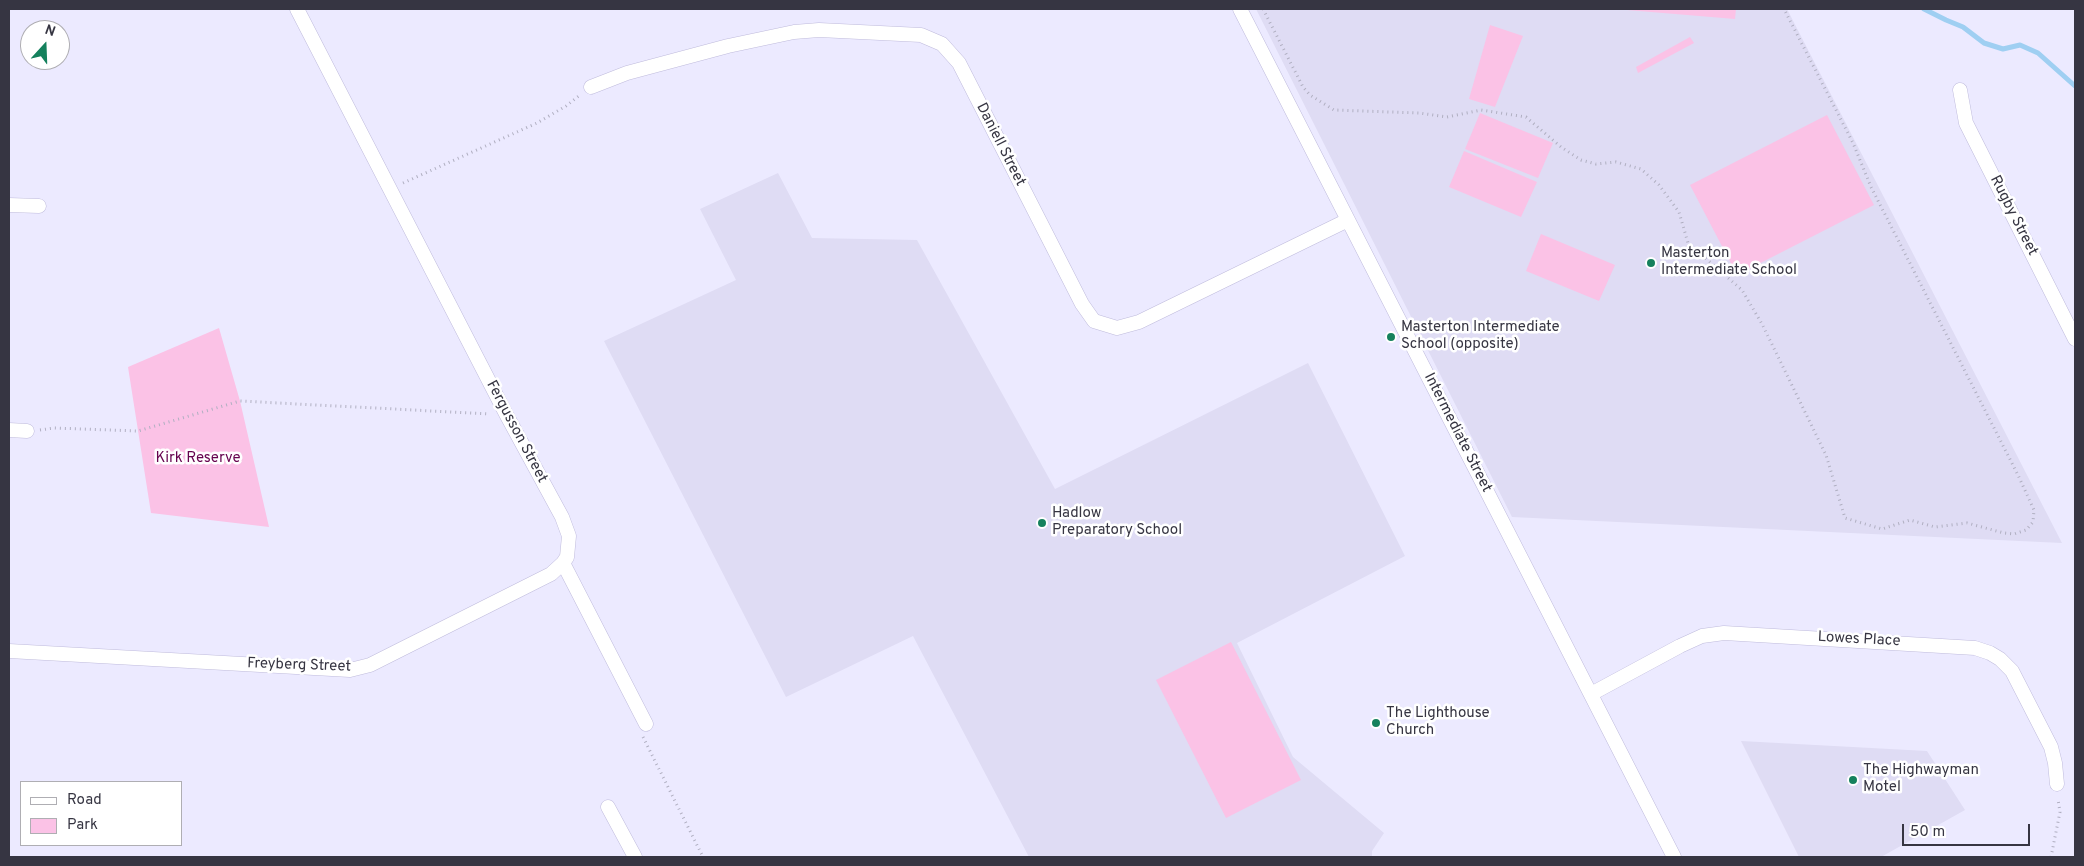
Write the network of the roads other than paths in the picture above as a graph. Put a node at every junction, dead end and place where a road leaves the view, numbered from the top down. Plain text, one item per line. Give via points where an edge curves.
1 (297, 9) edge
2 (1240, 9) edge
3 (590, 87) road end
4 (1960, 90) dead end
5 (9, 206) edge
6 (39, 206) dead end
7 (1348, 220) junction
8 (2075, 339) edge
9 (9, 430) edge
10 (27, 431) road end
11 (563, 563) junction
12 (9, 651) edge
13 (1591, 694) junction
14 (646, 724) road end
15 (2057, 784) road end
16 (608, 807) dead end
17 (635, 857) edge
18 (1674, 857) edge

1 - 11 street, Fergusson Street via 567,528 569,550
2 - 7 street, Intermediate Street
3 - 7 street, Daniell Street via 627,73 794,32 819,30 921,35 942,44 959,63 1082,304 1094,321 1118,328 1139,322
4 - 8 street, Rugby Street via 1966,124
5 - 6 street
7 - 13 street, Intermediate Street
9 - 10 street
11 - 12 street, Freyberg Street via 551,574 370,665 350,670
11 - 14 street
13 - 15 street, Lowes Place via 1680,646 1702,636 1724,633 1975,648 2000,659 2012,671 2051,747
13 - 18 street, Intermediate Street
16 - 17 street

